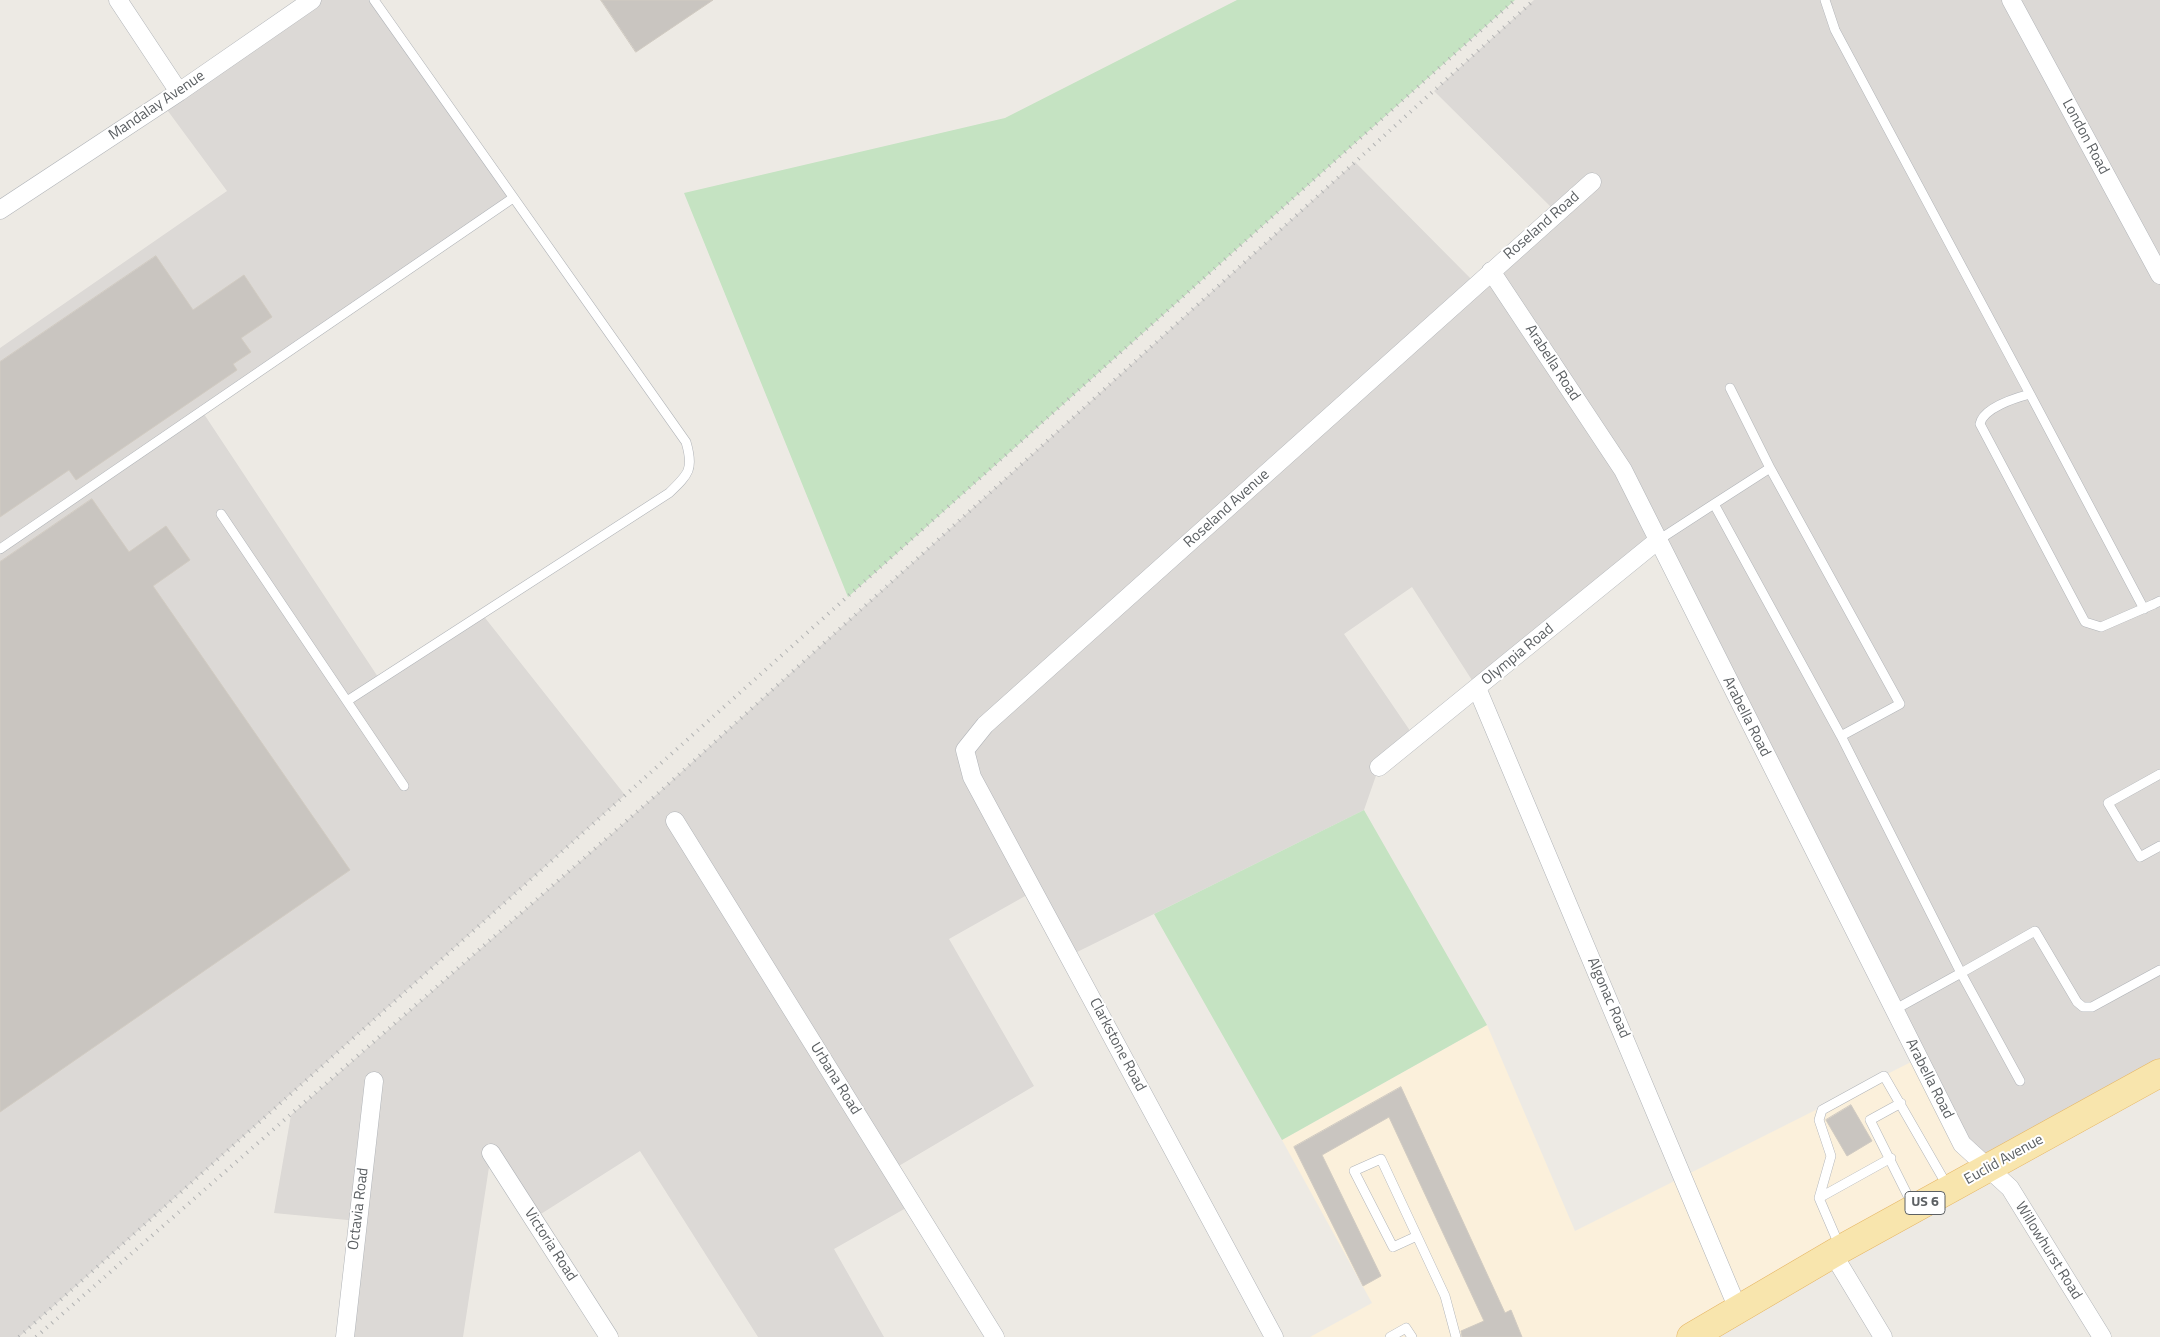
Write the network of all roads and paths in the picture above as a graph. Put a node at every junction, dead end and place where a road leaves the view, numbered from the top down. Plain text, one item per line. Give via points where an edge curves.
1 (118, 0) edge
2 (312, 0) edge
3 (374, 0) edge
4 (1824, 0) edge
5 (2011, 0) edge
6 (179, 92) junction
7 (1592, 182) dead end
8 (513, 198) junction
9 (1, 208) edge
10 (1491, 270) junction
11 (2160, 275) edge
12 (1730, 388) dead end
13 (2030, 394) junction
14 (1770, 468) junction
15 (1714, 504) junction
16 (221, 514) dead end
17 (1657, 541) junction
18 (0, 549) edge
19 (2160, 601) edge
20 (2144, 609) junction
21 (1478, 688) junction
22 (347, 701) junction
23 (1841, 736) junction
24 (965, 750) joint
25 (1379, 767) dead end
26 (2160, 774) edge
27 (404, 786) dead end
28 (675, 821) dead end
29 (2160, 846) edge
30 (2160, 970) edge
31 (1961, 973) junction
32 (1894, 1010) junction
33 (2160, 1073) edge
34 (374, 1081) dead end
35 (2020, 1081) dead end
36 (1901, 1103) junction
37 (491, 1153) dead end
38 (1891, 1158) junction
39 (1989, 1169) junction
40 (1949, 1190) junction
41 (1819, 1198) junction
42 (1915, 1209) junction
43 (1417, 1236) junction
44 (1837, 1252) junction
45 (1738, 1309) junction
46 (345, 1337) edge
47 (608, 1337) edge
48 (995, 1337) edge
49 (1274, 1337) edge
50 (1390, 1337) edge
51 (1412, 1337) edge
52 (1456, 1337) edge
53 (1691, 1337) edge
54 (1883, 1337) edge
55 (2102, 1337) edge

1 - 6 street
2 - 6 street, Mandalay Avenue
3 - 8 lane
4 - 13 lane via 1835,30
5 - 11 street, London Road
6 - 9 street, Mandalay Avenue
7 - 10 street, Roseland Road
8 - 18 lane
8 - 22 lane via 686,442 691,458 687,476 669,493
10 - 17 street, Arabella Road via 1623,470
10 - 24 street, Roseland Avenue via 985,725
12 - 14 lane
13 - 20 lane
13 - 20 lane via 1987,412 1980,424 2071,597 2085,622 2101,627
14 - 15 lane
14 - 23 lane via 1900,704
15 - 17 lane
15 - 23 lane
16 - 22 lane
17 - 21 street, Olympia Road
17 - 32 street, Arabella Road
19 - 20 lane
21 - 25 street, Olympia Road
21 - 45 street, Algonac Road
22 - 27 lane
23 - 31 lane
24 - 49 street, Clarkstone Road via 972,777
26 - 29 lane via 2108,803 2140,857
28 - 48 street, Urbana Road
30 - 31 lane via 2092,1007 2083,1007 2035,931
31 - 32 lane
31 - 35 lane
32 - 39 street, Arabella Road via 1962,1144
33 - 39 main road, Euclid Avenue / US 6
34 - 46 street, Octavia Road
36 - 38 lane via 1870,1120
36 - 40 lane
36 - 41 lane via 1884,1076 1822,1110 1819,1120 1831,1156
37 - 47 street, Victoria Road
38 - 41 lane
38 - 42 lane
39 - 40 main road, Euclid Avenue / US 6
39 - 55 street, Willowhurst Road via 2010,1188
40 - 42 main road, Euclid Avenue / US 6
41 - 44 lane
42 - 44 main road, Euclid Avenue / US 6
43 - 43 lane via 1381,1159 1354,1171 1393,1248
43 - 52 lane via 1445,1296
44 - 45 main road, Euclid Avenue / US 6
44 - 54 street
45 - 53 main road, Euclid Avenue / US 6
50 - 51 lane via 1406,1328

